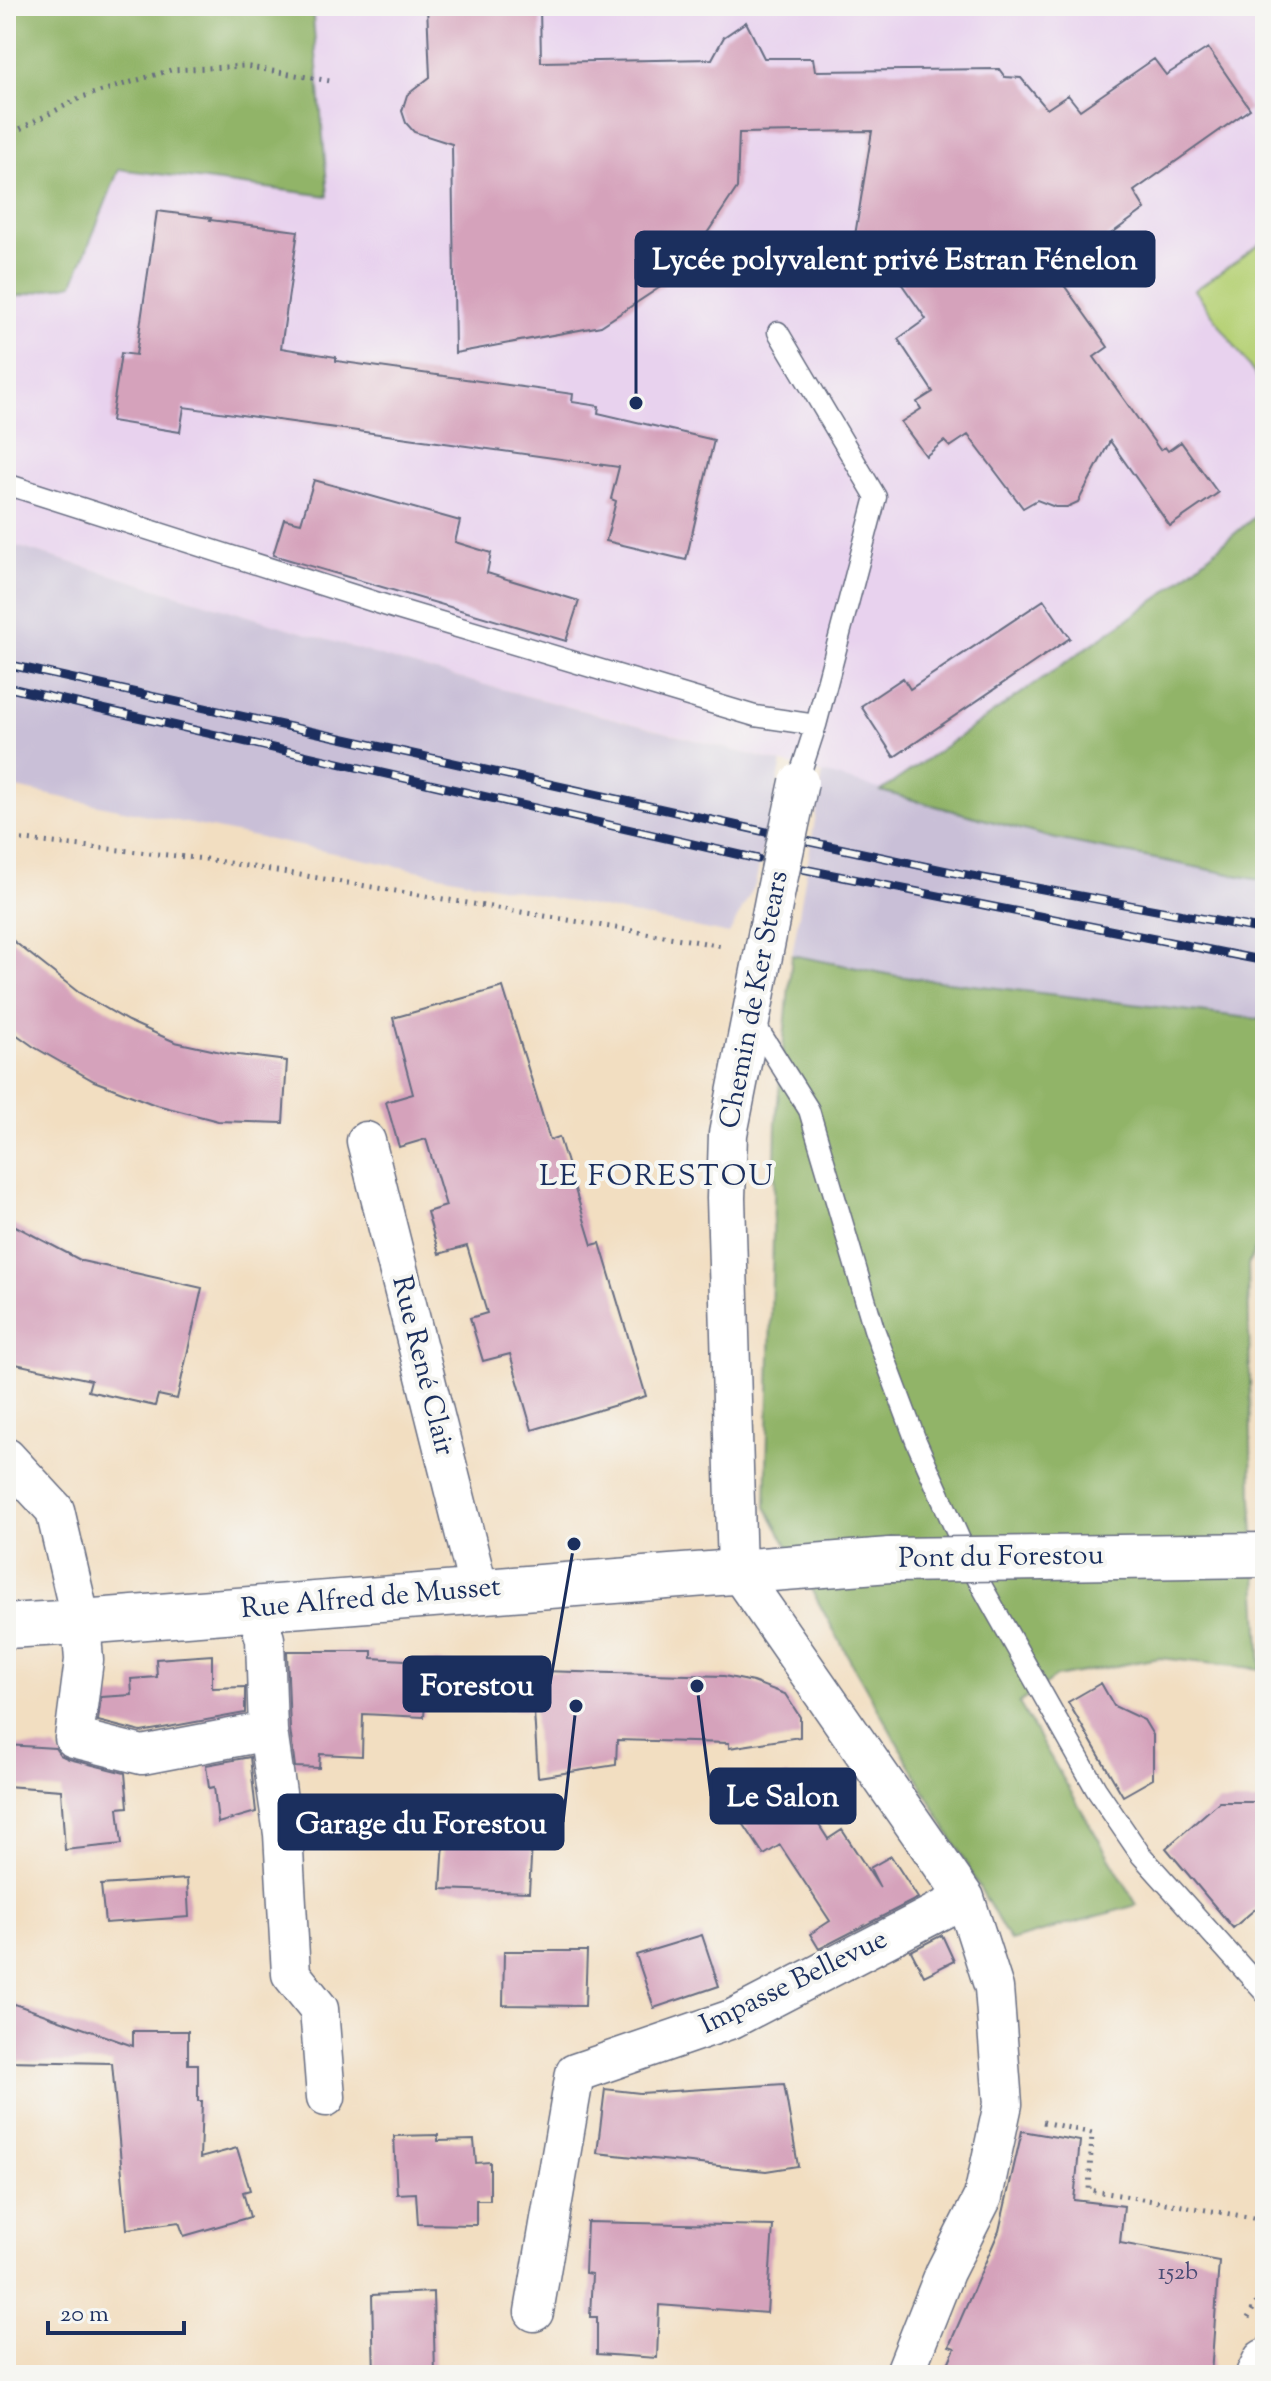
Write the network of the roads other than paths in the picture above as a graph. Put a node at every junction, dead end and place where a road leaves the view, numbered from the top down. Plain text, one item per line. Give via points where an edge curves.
1 (778, 332) dead end
2 (6, 484) edge
3 (816, 725) junction
4 (800, 775) joint
5 (751, 1018) junction
6 (366, 1141) dead end
7 (6, 1457) edge
8 (1265, 1555) edge
9 (737, 1570) junction
10 (479, 1591) junction
11 (256, 1609) junction
12 (81, 1622) junction
13 (6, 1626) edge
14 (268, 1731) junction
15 (965, 1898) junction
16 (1265, 1993) edge
17 (326, 2097) dead end
18 (534, 2312) dead end
19 (1265, 2361) edge
20 (904, 2375) edge
21 (1258, 2375) edge

1 - 3 lane via 876,497
2 - 3 lane via 755,716
3 - 4 lane
4 - 5 street, Chemin de Ker Stears, bridge
5 - 9 street, Chemin de Ker Stears via 728,1134 726,1198
5 - 16 lane via 809,1110 874,1329 976,1576 1096,1789 1141,1855
6 - 10 street, Rue René Clair
7 - 12 street via 55,1510
8 - 9 street, Pont du Forestou, bridge via 890,1560
9 - 10 street, Rue Alfred de Musset
9 - 15 street
10 - 11 street, Rue Alfred de Musset
11 - 12 street, Rue Alfred de Musset
11 - 14 street via 265,1639
12 - 13 street, Rue Alfred de Musset
12 - 14 street via 84,1660 74,1738 142,1755
14 - 17 street via 283,1834 291,1974 319,2009
15 - 18 street, Impasse Bellevue via 732,2019 575,2073
15 - 20 street via 994,1988 1003,2104 983,2197 945,2272
19 - 21 street

